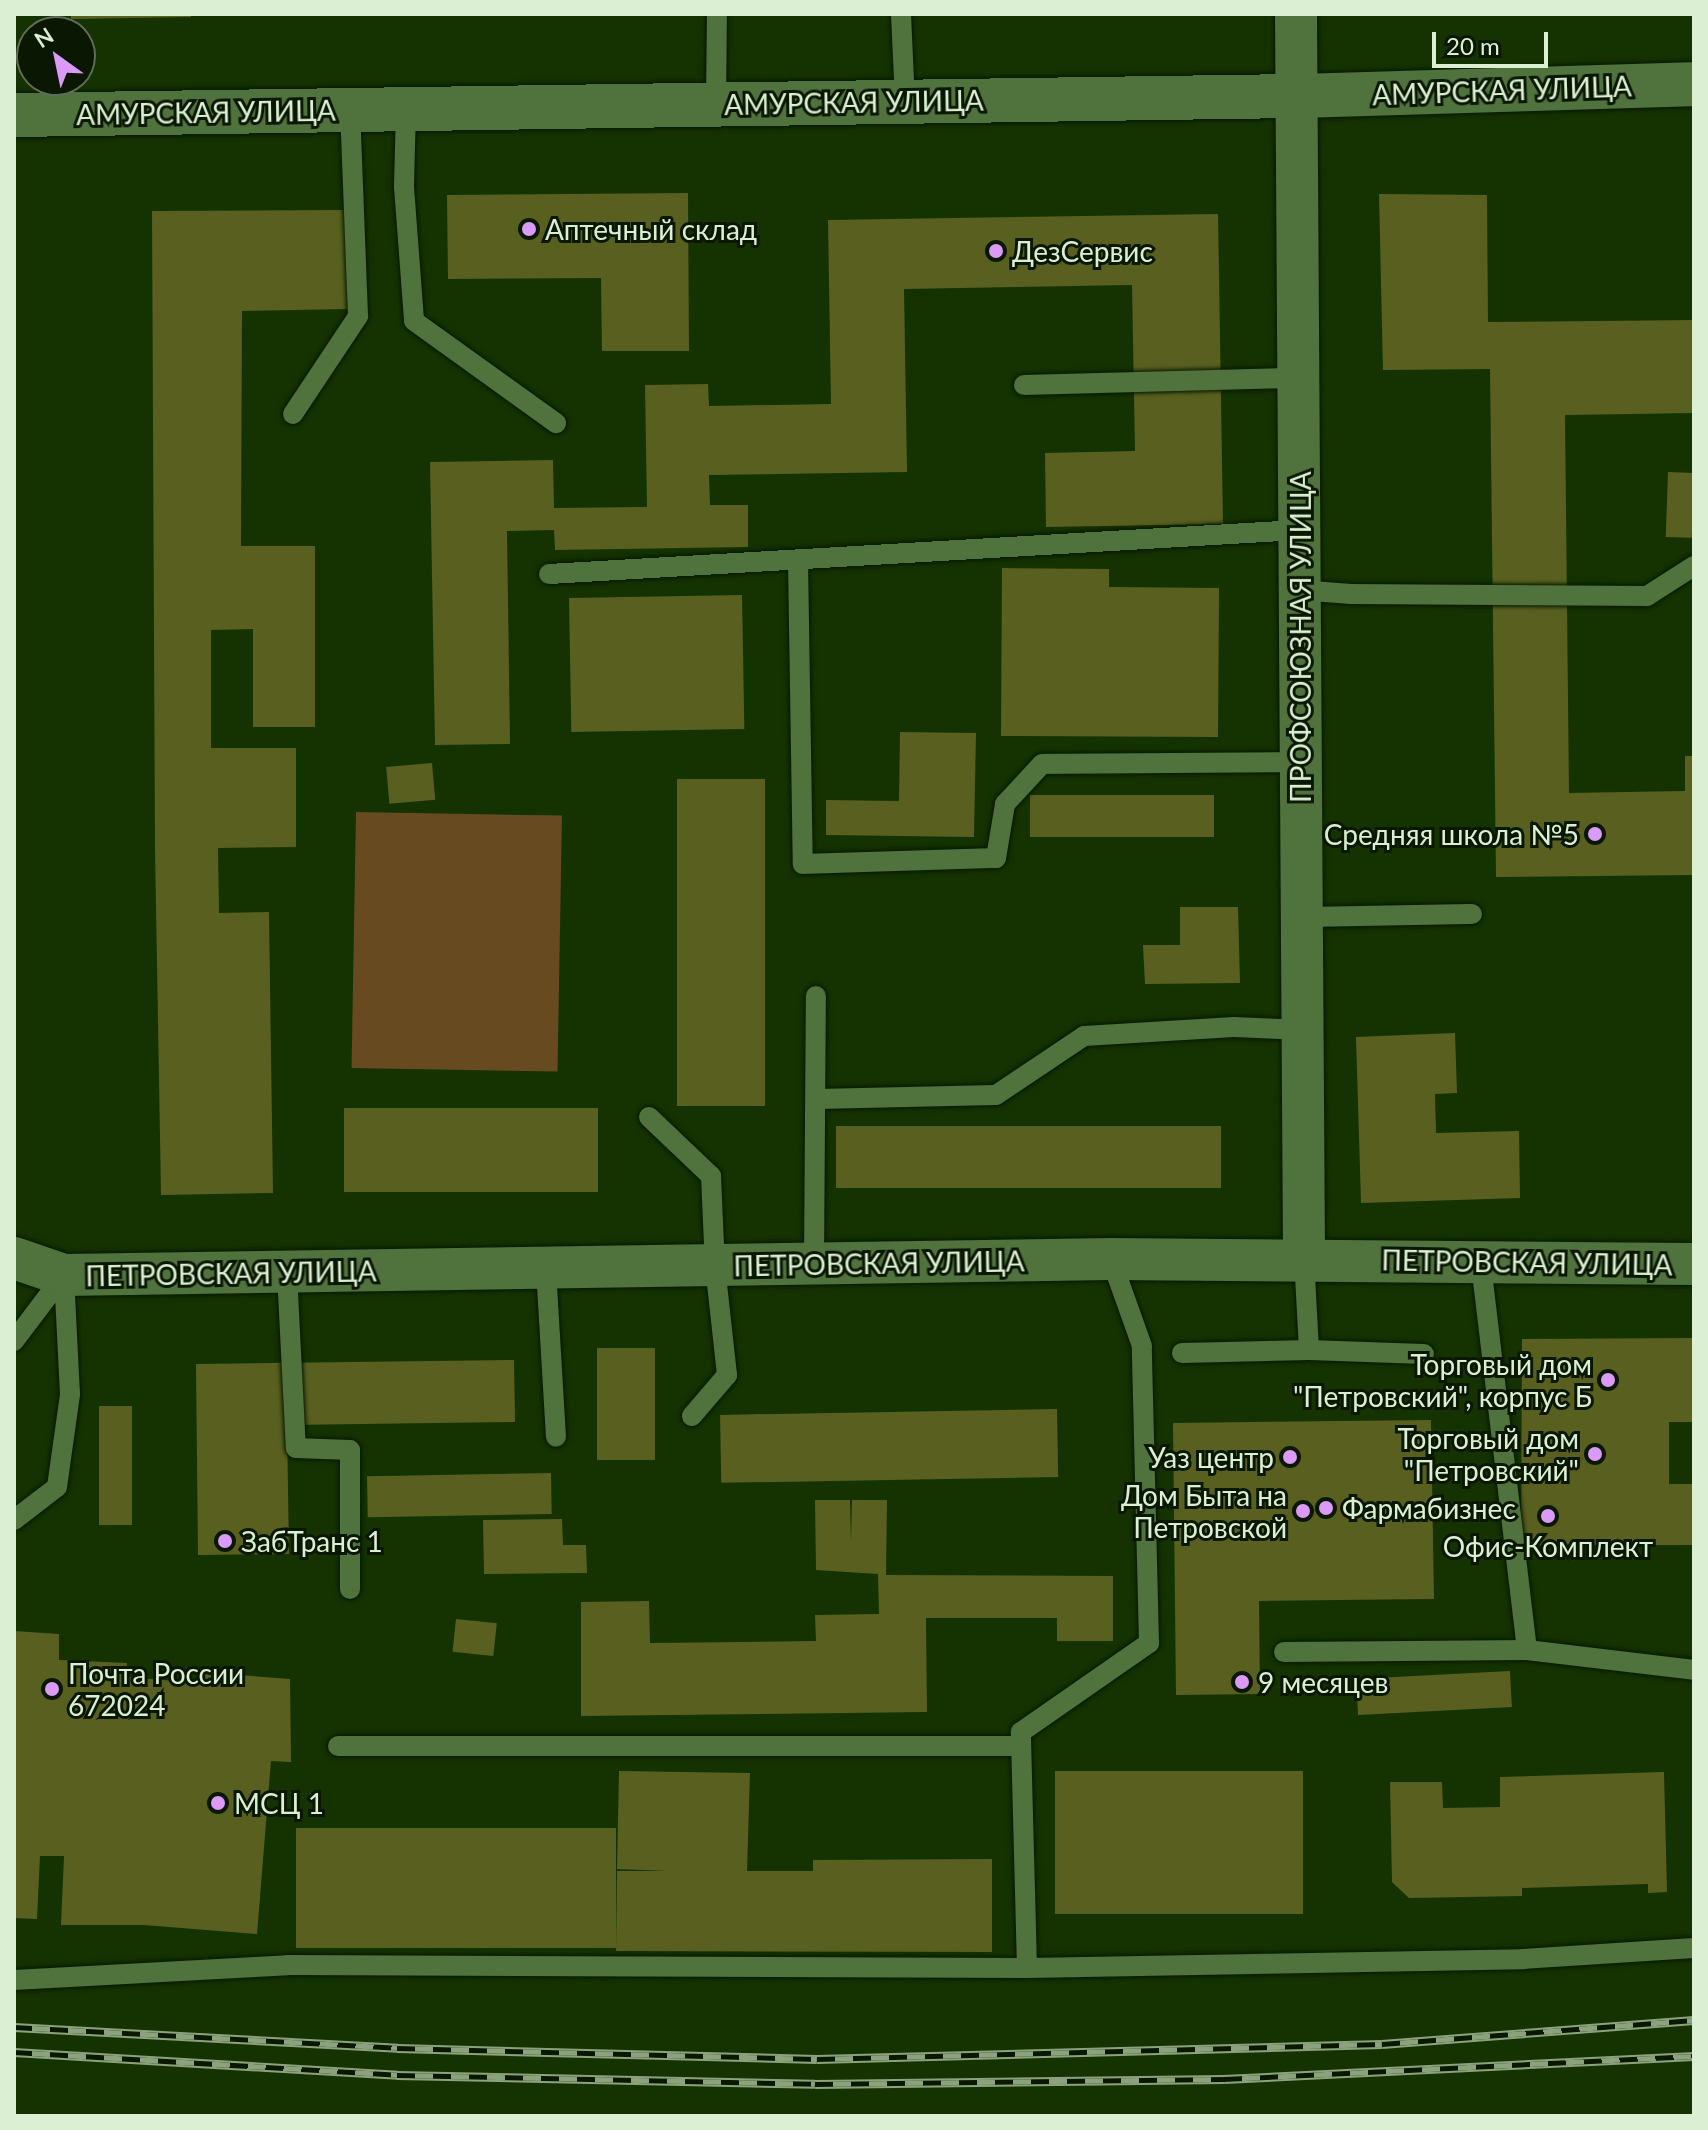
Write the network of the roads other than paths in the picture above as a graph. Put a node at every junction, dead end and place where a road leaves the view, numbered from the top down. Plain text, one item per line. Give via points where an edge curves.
1 (717, 14) edge
2 (901, 14) edge
3 (1296, 14) edge
4 (1694, 84) edge
5 (1297, 96) junction
6 (905, 102) junction
7 (716, 104) junction
8 (406, 109) junction
9 (350, 110) junction
10 (14, 115) edge
11 (1298, 378) junction
12 (1024, 385) dead end
13 (293, 414) dead end
14 (556, 423) dead end
15 (1299, 530) junction
16 (798, 560) junction
17 (1694, 566) edge
18 (549, 574) dead end
19 (1299, 590) junction
20 (1301, 762) junction
21 (1472, 914) dead end
22 (1302, 917) junction
23 (816, 996) dead end
24 (1303, 1030) junction
25 (816, 1099) junction
26 (649, 1117) dead end
27 (14, 1258) edge
28 (1111, 1259) junction
29 (1304, 1259) junction
30 (1481, 1263) junction
31 (814, 1264) junction
32 (1694, 1264) edge
33 (715, 1266) junction
34 (546, 1269) junction
35 (287, 1273) junction
36 (64, 1275) junction
37 (14, 1341) edge
38 (1309, 1350) junction
39 (1182, 1353) dead end
40 (1424, 1354) dead end
41 (692, 1416) dead end
42 (556, 1437) dead end
43 (14, 1520) edge
44 (350, 1589) dead end
45 (1527, 1650) junction
46 (1284, 1652) dead end
47 (1694, 1670) edge
48 (338, 1746) dead end
49 (1021, 1746) junction
50 (1694, 1948) edge
51 (1027, 1968) junction
52 (14, 1980) edge

1 - 7 lane
2 - 6 lane
3 - 5 street, ПРОФСОЮЗНАЯ УЛИЦА
4 - 5 main road, АМУРСКАЯ УЛИЦА
5 - 6 main road, АМУРСКАЯ УЛИЦА
5 - 11 street, ПРОФСОЮЗНАЯ УЛИЦА
6 - 7 main road, АМУРСКАЯ УЛИЦА
7 - 8 main road, АМУРСКАЯ УЛИЦА
8 - 9 main road, АМУРСКАЯ УЛИЦА
8 - 14 lane via 404,187 414,321
9 - 10 main road, АМУРСКАЯ УЛИЦА
9 - 13 lane via 358,316
11 - 12 lane
11 - 15 street, ПРОФСОЮЗНАЯ УЛИЦА
15 - 16 lane
15 - 19 street, ПРОФСОЮЗНАЯ УЛИЦА
16 - 18 lane
16 - 20 lane via 803,864 996,858 1005,804 1042,764
17 - 19 lane via 1647,596
19 - 20 street, ПРОФСОЮЗНАЯ УЛИЦА
20 - 22 street, ПРОФСОЮЗНАЯ УЛИЦА
21 - 22 lane
22 - 24 street, ПРОФСОЮЗНАЯ УЛИЦА
23 - 25 lane
24 - 25 lane via 1234,1027 1084,1036 996,1095
24 - 29 street, ПРОФСОЮЗНАЯ УЛИЦА
25 - 31 lane
26 - 33 lane via 711,1176
27 - 36 street, ПЕТРОВСКАЯ УЛИЦА
28 - 29 street, ПЕТРОВСКАЯ УЛИЦА
28 - 31 street, ПЕТРОВСКАЯ УЛИЦА
28 - 49 lane via 1142,1346 1149,1643 1021,1732
29 - 30 street, ПЕТРОВСКАЯ УЛИЦА
29 - 38 lane
30 - 32 street, ПЕТРОВСКАЯ УЛИЦА
30 - 45 lane
31 - 33 street, ПЕТРОВСКАЯ УЛИЦА
33 - 34 street, ПЕТРОВСКАЯ УЛИЦА
33 - 41 lane via 727,1375
34 - 35 street, ПЕТРОВСКАЯ УЛИЦА
34 - 42 lane
35 - 36 street, ПЕТРОВСКАЯ УЛИЦА
35 - 44 lane via 296,1448 350,1450
36 - 37 lane
36 - 43 lane via 70,1394 57,1487
38 - 39 lane
38 - 40 lane
45 - 46 lane
45 - 47 lane
48 - 49 lane
49 - 51 lane
50 - 51 lane via 1523,1959
51 - 52 lane via 288,1965

